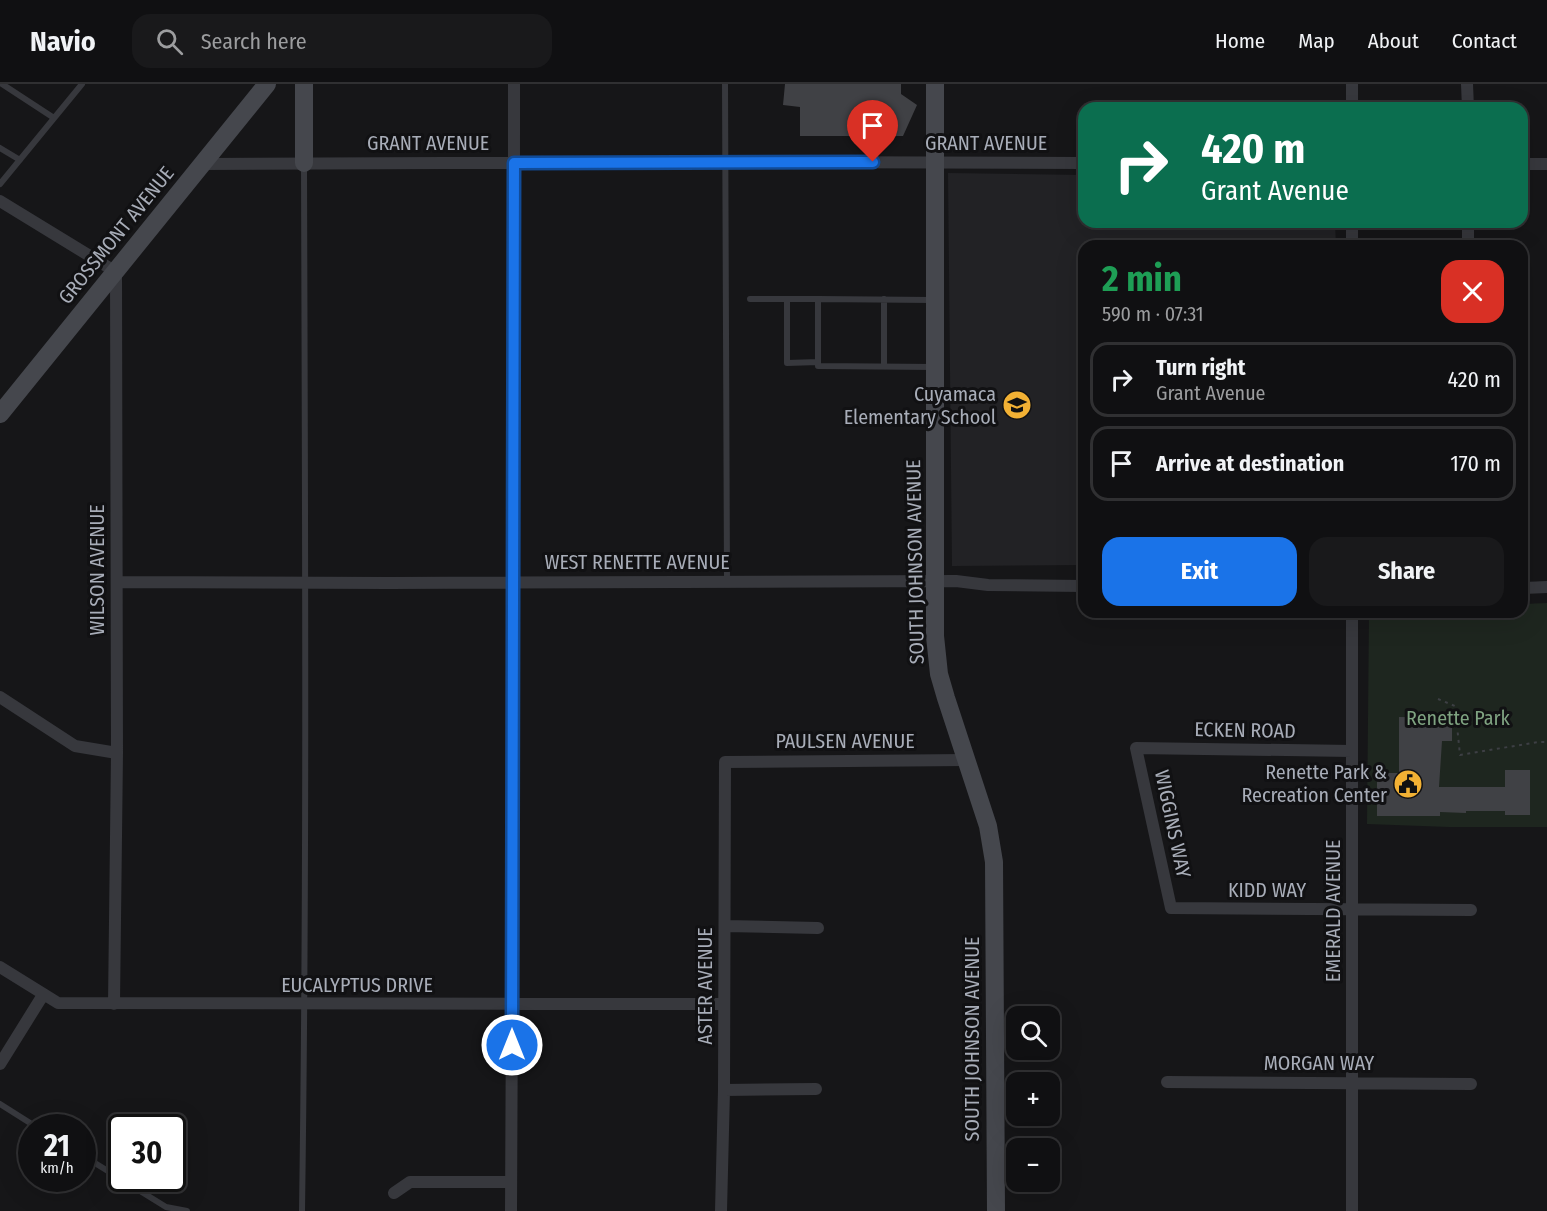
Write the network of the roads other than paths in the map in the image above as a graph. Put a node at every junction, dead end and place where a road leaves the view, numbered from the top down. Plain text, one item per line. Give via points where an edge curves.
1 (2, 84) edge
2 (82, 84) edge
3 (267, 84) edge
4 (304, 84) edge
5 (514, 84) edge
6 (725, 84) edge
7 (935, 84) edge
8 (1352, 84) edge
9 (1467, 84) edge
10 (1352, 102) edge
11 (1467, 102) edge
12 (54, 118) junction
13 (0, 148) edge
14 (20, 160) junction
15 (724, 162) junction
16 (935, 162) junction
17 (304, 163) junction
18 (514, 163) junction
19 (1078, 163) edge
20 (203, 164) junction
21 (1528, 164) edge
22 (1547, 164) edge
23 (0, 184) edge
24 (0, 201) edge
25 (116, 272) junction
26 (750, 298) dead end
27 (787, 299) junction
28 (818, 299) junction
29 (884, 299) junction
30 (935, 300) junction
31 (818, 363) junction
32 (884, 366) junction
33 (935, 367) junction
34 (0, 414) edge
35 (934, 581) junction
36 (117, 582) junction
37 (514, 582) junction
38 (727, 582) junction
39 (305, 583) junction
40 (1078, 586) edge
41 (1547, 587) edge
42 (1528, 588) edge
43 (1352, 618) edge
44 (0, 698) edge
45 (1136, 748) joint
46 (1352, 751) junction
47 (117, 753) junction
48 (966, 760) junction
49 (725, 762) joint
50 (1171, 908) joint
51 (1352, 910) junction
52 (1471, 910) dead end
53 (725, 926) junction
54 (818, 928) dead end
55 (0, 967) edge
56 (43, 994) junction
57 (114, 1004) junction
58 (305, 1004) junction
59 (512, 1004) junction
60 (724, 1004) junction
61 (0, 1064) edge
62 (1167, 1082) dead end
63 (1352, 1083) junction
64 (1471, 1084) dead end
65 (816, 1089) dead end
66 (724, 1090) junction
67 (0, 1104) edge
68 (18, 1115) edge
69 (96, 1164) edge
70 (512, 1182) junction
71 (394, 1193) dead end
72 (187, 1211) edge
73 (302, 1211) edge
74 (512, 1211) edge
75 (720, 1211) edge
76 (996, 1211) edge
77 (1352, 1211) edge

1 - 12 lane
2 - 12 lane
3 - 20 street, GROSSMONT AVENUE
4 - 17 street
5 - 18 street
6 - 15 lane
7 - 16 street, SOUTH JOHNSON AVENUE
8 - 10 street
9 - 11 street
12 - 14 lane
13 - 14 lane
14 - 23 lane
15 - 16 street, GRANT AVENUE
15 - 18 street, GRANT AVENUE
15 - 38 lane
16 - 19 street, GRANT AVENUE
16 - 30 street, SOUTH JOHNSON AVENUE
17 - 18 street, GRANT AVENUE
17 - 20 street, GRANT AVENUE
17 - 39 lane
18 - 37 street
20 - 25 street, GROSSMONT AVENUE
21 - 22 street
24 - 25 street
25 - 34 street, GROSSMONT AVENUE
25 - 36 street, WILSON AVENUE
26 - 27 lane
27 - 28 lane
27 - 31 lane via 787,363
28 - 29 lane
28 - 31 lane
29 - 30 lane
29 - 32 lane
30 - 33 street, SOUTH JOHNSON AVENUE
31 - 32 lane
32 - 33 lane
33 - 35 street, SOUTH JOHNSON AVENUE
35 - 38 street, WEST RENETTE AVENUE
35 - 40 street, WEST RENETTE AVENUE
35 - 48 street, SOUTH JOHNSON AVENUE via 939,674
36 - 39 street, WEST RENETTE AVENUE
36 - 47 street, WILSON AVENUE
37 - 38 street, WEST RENETTE AVENUE
37 - 39 street, WEST RENETTE AVENUE
37 - 59 street
39 - 58 lane
41 - 42 street
43 - 46 street, EMERALD AVENUE
44 - 47 street via 75,746
45 - 46 street, ECKEN ROAD
45 - 50 street, WIGGINS WAY
46 - 51 street, EMERALD AVENUE
47 - 57 street, WILSON AVENUE
48 - 49 street, PAULSEN AVENUE
48 - 76 street, SOUTH JOHNSON AVENUE via 988,826 994,862
49 - 53 street, ASTER AVENUE
50 - 51 street, KIDD WAY
51 - 52 street, KIDD WAY
51 - 63 street, EMERALD AVENUE
53 - 54 street
53 - 60 street, ASTER AVENUE
55 - 56 street, EUCALYPTUS DRIVE
56 - 57 street, EUCALYPTUS DRIVE via 58,1003
56 - 61 street
57 - 58 street, EUCALYPTUS DRIVE
58 - 59 street, EUCALYPTUS DRIVE
58 - 73 lane
59 - 60 street, EUCALYPTUS DRIVE
59 - 70 street
60 - 66 street, ASTER AVENUE
62 - 63 street, MORGAN WAY
63 - 64 street, MORGAN WAY
63 - 77 street, EMERALD AVENUE
65 - 66 street
66 - 75 street, ASTER AVENUE
67 - 68 lane
69 - 72 lane via 166,1207
70 - 71 street via 410,1182
70 - 74 street

